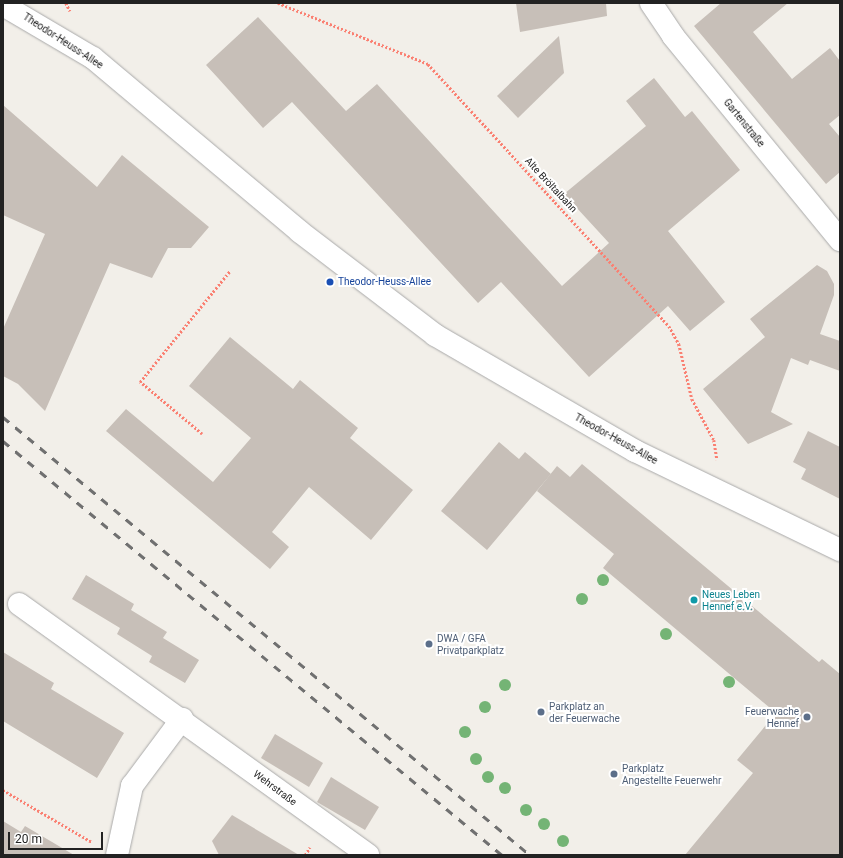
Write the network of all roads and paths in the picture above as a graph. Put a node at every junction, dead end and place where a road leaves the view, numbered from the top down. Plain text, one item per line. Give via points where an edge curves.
1 (278, 3) edge
2 (651, 3) edge
3 (13, 6) edge
4 (840, 240) edge
5 (230, 271) dead end
6 (202, 434) dead end
7 (711, 463) dead end
8 (840, 550) edge
9 (19, 604) dead end
10 (182, 719) junction
11 (3, 790) edge
12 (96, 844) dead end
13 (117, 855) edge
14 (368, 855) edge

1 - 7 path, Alte Bröltalbahn via 428,64 669,326 679,344 692,400 714,440 718,466
2 - 4 street, Gartenstraße via 673,36
3 - 8 street, Theodor-Heuss-Allee via 92,58 300,232 435,335 635,451
5 - 6 path via 140,382
9 - 10 street, Wehrstraße
10 - 13 street via 132,786
10 - 14 street, Wehrstraße
11 - 12 path

